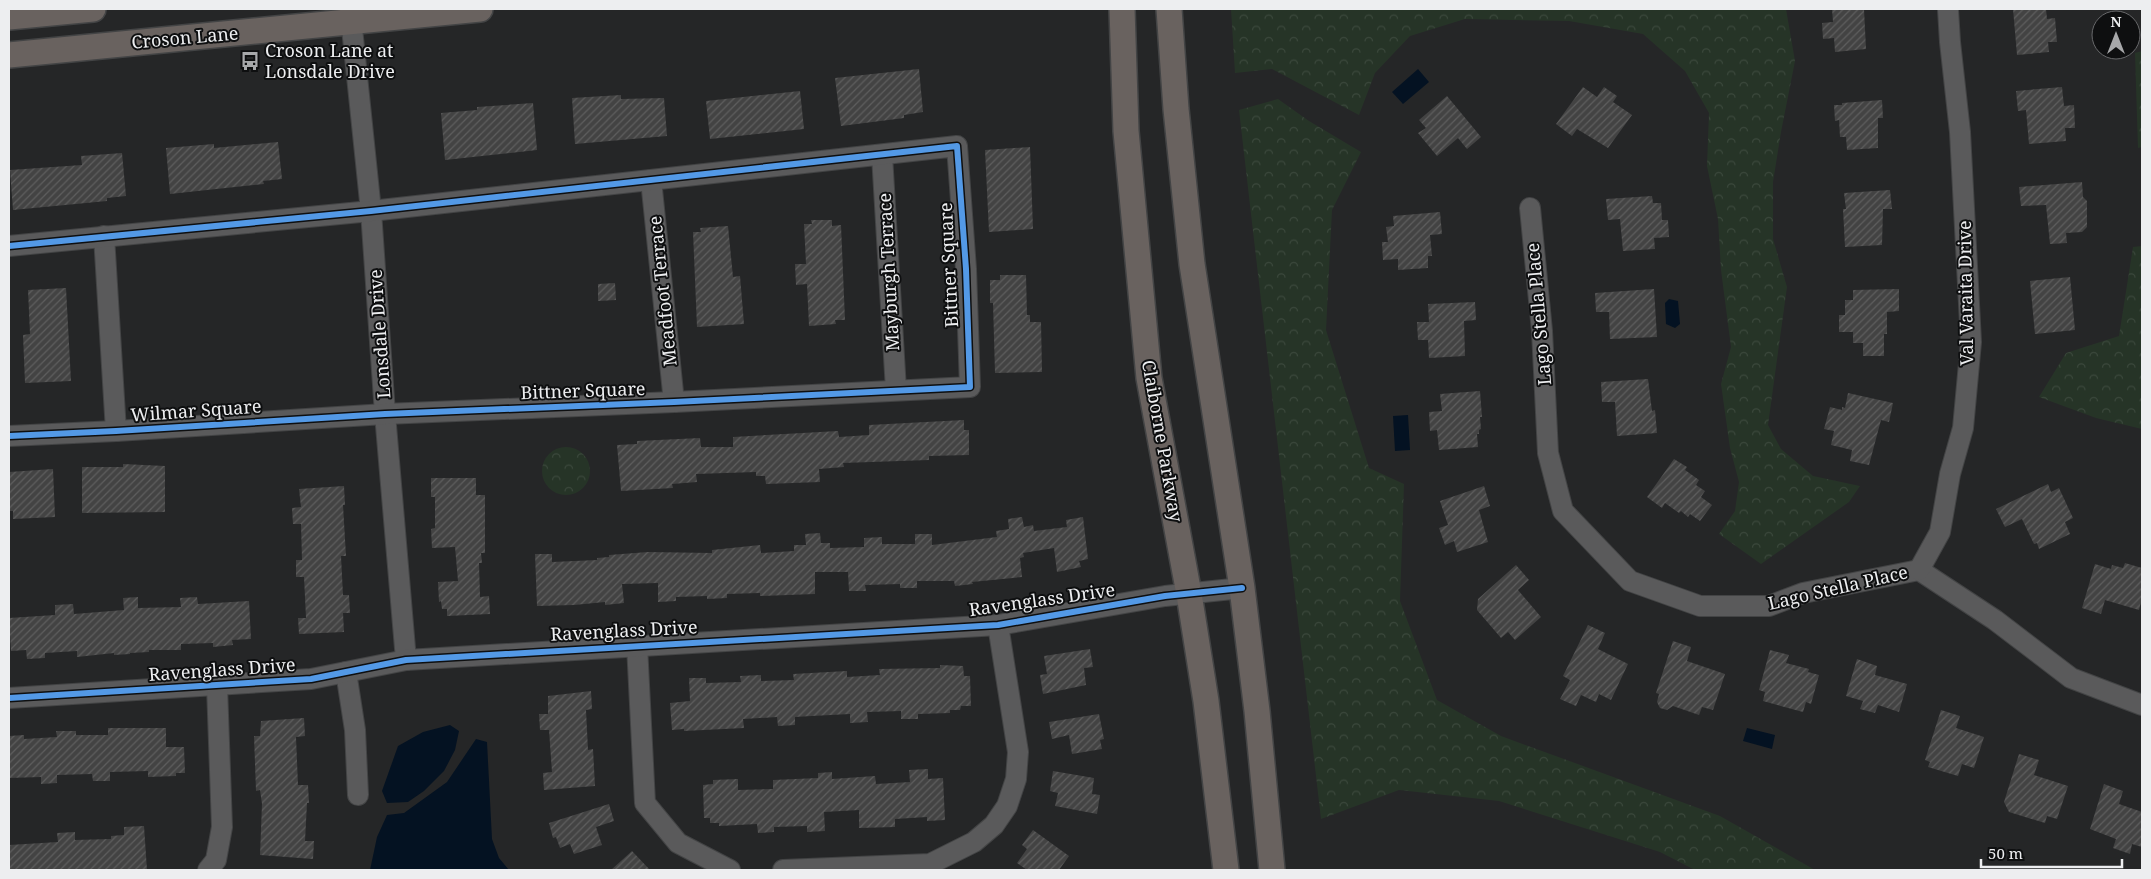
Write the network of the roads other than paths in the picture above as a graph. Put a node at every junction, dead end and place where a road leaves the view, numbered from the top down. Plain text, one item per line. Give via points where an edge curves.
1 (93, 9) edge
2 (480, 9) edge
3 (1122, 9) edge
4 (1169, 9) edge
5 (1948, 9) edge
6 (351, 16) edge
7 (9, 17) edge
8 (9, 55) edge
9 (882, 155) junction
10 (652, 180) junction
11 (1530, 208) dead end
12 (371, 211) junction
13 (104, 236) junction
14 (9, 246) edge
15 (896, 390) junction
16 (674, 402) junction
17 (385, 414) junction
18 (116, 431) junction
19 (9, 436) edge
20 (1918, 570) junction
21 (1242, 588) junction
22 (1189, 594) junction
23 (998, 625) junction
24 (638, 645) junction
25 (406, 660) junction
26 (346, 672) junction
27 (217, 686) junction
28 (9, 698) edge
29 (2142, 705) edge
30 (358, 794) dead end
31 (208, 870) edge
32 (730, 870) edge
33 (783, 870) edge
34 (1226, 870) edge
35 (1272, 870) edge

1 - 7 main road
2 - 6 main road, Croson Lane
3 - 22 main road, Claiborne Parkway via 1126,131 1149,378
4 - 21 main road via 1192,264
5 - 20 street, Val Varaita Drive via 1960,132 1971,342 1963,428 1950,474 1940,532
6 - 8 main road, Croson Lane
6 - 12 street, Lonsdale Drive
9 - 10 street, Bittner Square
9 - 15 street, Mayburgh Terrace
9 - 15 street, Bittner Square via 957,146 966,269 970,387
10 - 12 street, Bittner Square
10 - 16 street, Meadfoot Terrace
11 - 20 street, Lago Stella Place via 1542,331 1548,453 1563,511 1630,581 1700,606 1769,606 1803,593
12 - 13 street
12 - 17 street, Lonsdale Drive
13 - 14 street
13 - 18 street, Wilmar Square
15 - 16 street, Bittner Square
16 - 17 street, Bittner Square
17 - 18 street, Wilmar Square
17 - 25 street, Lonsdale Drive
18 - 19 street, Wilmar Square
20 - 29 street, Lago Stella Place via 1995,620 2071,678
21 - 22 street, Ravenglass Drive
21 - 35 main road
22 - 23 street, Ravenglass Drive
22 - 34 main road, Claiborne Parkway via 1206,701
23 - 24 street, Ravenglass Drive
23 - 33 street via 1018,752 1016,778 1006,806 994,825 974,842 930,864
24 - 25 street, Ravenglass Drive
24 - 32 street via 645,803 678,843
25 - 26 street, Ravenglass Drive
26 - 27 street, Ravenglass Drive via 311,679
26 - 30 street via 355,730
27 - 28 street, Ravenglass Drive
27 - 31 street, Ravenglass Drive via 222,827 216,860

